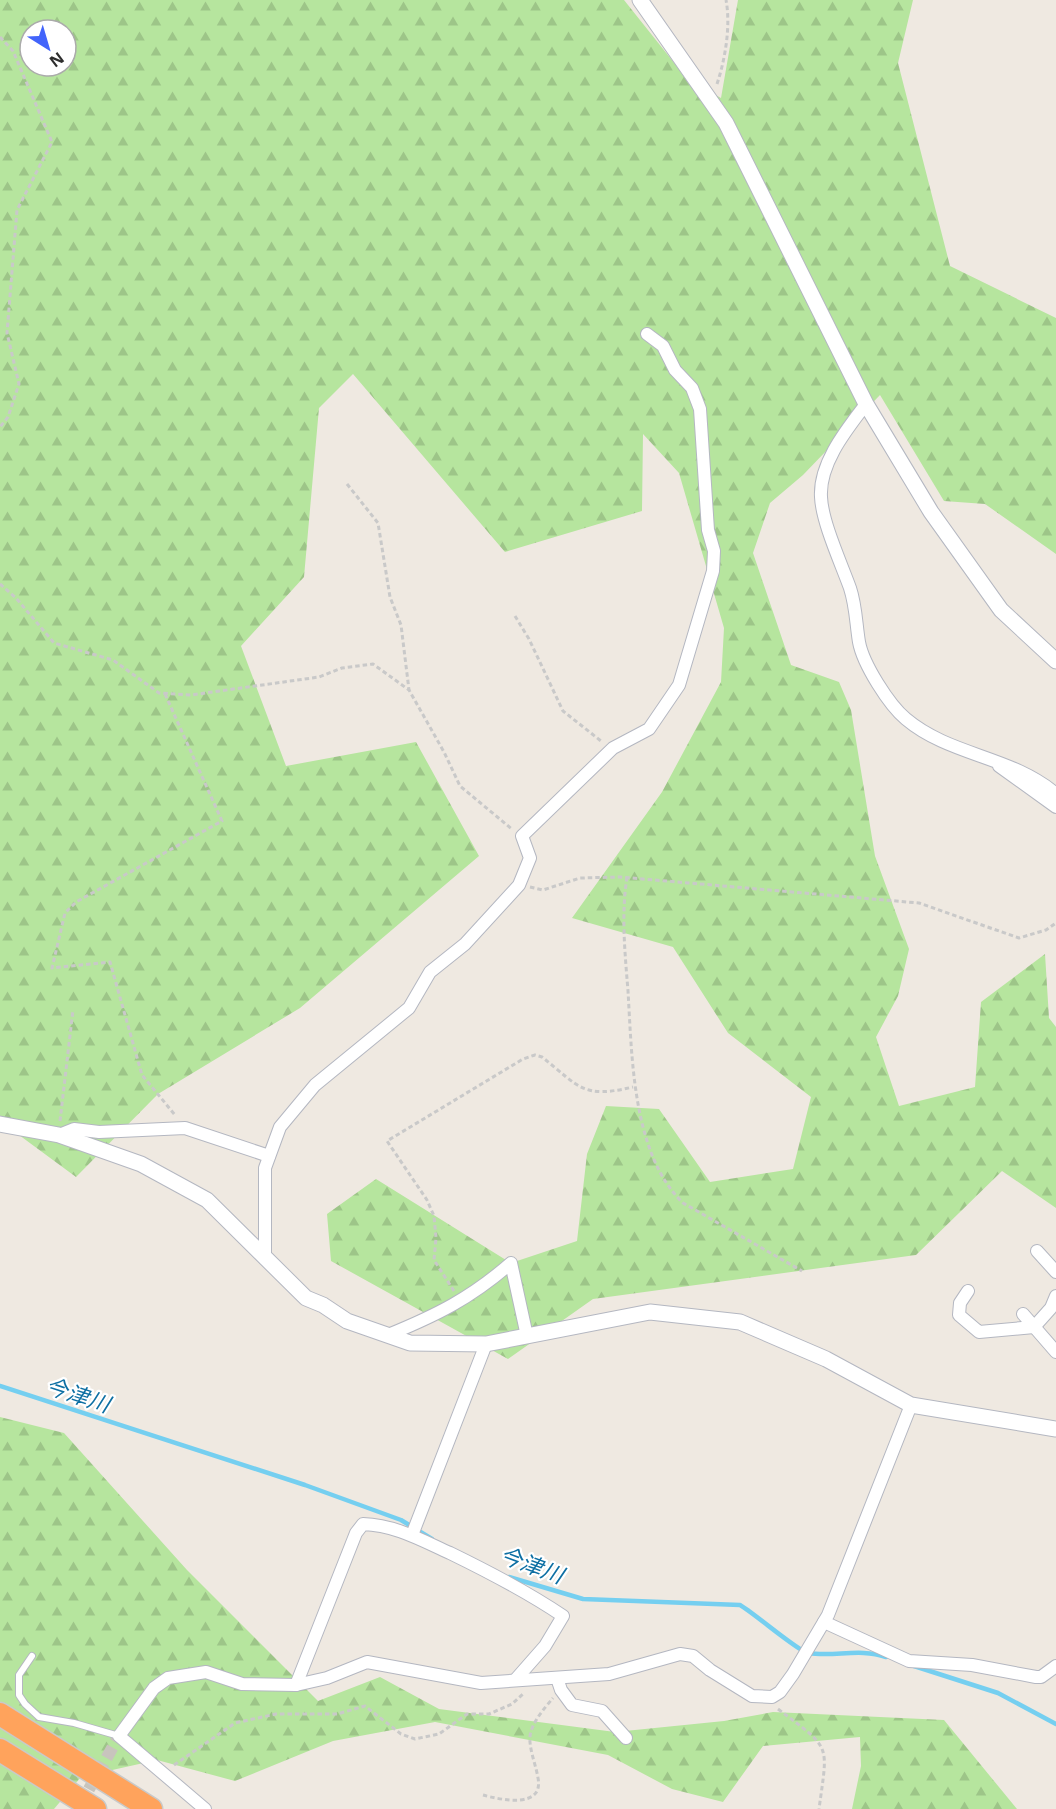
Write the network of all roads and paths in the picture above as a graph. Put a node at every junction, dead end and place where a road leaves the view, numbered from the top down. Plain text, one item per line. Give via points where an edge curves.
1 (640, 0) edge
2 (726, 0) edge
3 (0, 37) edge
4 (711, 100) junction
5 (647, 334) dead end
6 (866, 404) junction
7 (0, 427) edge
8 (347, 484) dead end
9 (0, 584) edge
10 (515, 616) dead end
11 (1056, 661) edge
12 (409, 690) junction
13 (165, 694) junction
14 (613, 748) junction
15 (988, 757) junction
16 (1056, 794) edge
17 (1056, 807) edge
18 (522, 836) junction
19 (627, 877) junction
20 (519, 885) junction
21 (1056, 923) edge
22 (73, 1010) dead end
23 (633, 1086) junction
24 (0, 1124) edge
25 (185, 1128) junction
26 (59, 1135) junction
27 (269, 1156) junction
28 (1037, 1251) dead end
29 (265, 1259) junction
30 (802, 1271) dead end
31 (1056, 1272) edge
32 (968, 1291) dead end
33 (1056, 1296) edge
34 (457, 1305) junction
35 (1023, 1314) dead end
36 (1034, 1327) junction
37 (388, 1335) junction
38 (527, 1336) junction
39 (486, 1344) junction
40 (1056, 1352) edge
41 (911, 1405) junction
42 (1055, 1428) edge
43 (412, 1535) junction
44 (824, 1622) junction
45 (32, 1656) dead end
46 (1056, 1665) edge
47 (540, 1677) junction
48 (516, 1679) junction
49 (559, 1684) junction
50 (296, 1685) junction
51 (762, 1697) junction
52 (0, 1714) edge
53 (120, 1736) junction
54 (626, 1737) dead end
55 (0, 1750) edge
56 (163, 1773) junction
57 (483, 1795) dead end
58 (95, 1809) edge
59 (151, 1809) edge
60 (205, 1809) edge
61 (819, 1809) edge

1 - 4 street
2 - 4 path via 729,13 721,71
3 - 7 path via 13,51 52,142 17,210 7,333 19,384 8,417
4 - 6 street
5 - 14 street via 663,346 675,370 692,388 700,409 713,571 679,685 649,729
6 - 11 street via 931,512 1001,610
6 - 15 street via 834,448 820,496 852,596 859,644 878,682 905,718 944,741
8 - 12 path via 378,523 390,597 401,625
9 - 13 path via 54,643 113,660
10 - 14 path via 563,711
12 - 13 path via 373,664 359,664 319,677 192,695
12 - 18 path via 460,786
13 - 25 path via 222,821 76,902 65,913 52,968 110,962 142,1075
14 - 18 street
15 - 16 street via 1035,778
15 - 17 street
18 - 20 street via 530,858
19 - 20 path via 580,878 543,890
19 - 21 path via 919,903 1019,938
19 - 23 path via 622,907
20 - 27 street via 465,944 430,972 409,1008 298,1102 280,1127
22 - 26 path
23 - 30 path via 648,1141 672,1193 696,1211
23 - 34 path via 595,1093 535,1055 387,1141 434,1216 434,1260 454,1290
24 - 26 street
25 - 26 street via 99,1132 74,1129
25 - 27 street
26 - 29 street via 141,1164 207,1200
27 - 29 street via 265,1168
28 - 31 street
29 - 37 street via 306,1298 347,1321
32 - 36 street via 960,1303 959,1315 979,1332
33 - 36 street
34 - 37 street
34 - 38 street via 511,1263
35 - 36 street
36 - 40 street
37 - 39 street via 410,1342
38 - 39 street
38 - 41 street via 650,1312 740,1322 826,1359
39 - 43 street
41 - 42 street
41 - 44 street
43 - 48 street via 518,1586 562,1616 545,1646
43 - 50 street via 383,1524 363,1524 356,1533
44 - 46 street via 909,1661 972,1665 1036,1677
44 - 51 street via 780,1692
45 - 53 lane via 19,1675 19,1695 39,1717 74,1722
47 - 48 street
47 - 49 street
47 - 56 path via 512,1704 489,1714 467,1714 439,1734 415,1739 401,1734 365,1706 338,1714 276,1714 234,1723
48 - 50 street via 481,1683 367,1662
49 - 51 street via 680,1654 693,1656 752,1696
49 - 54 street via 572,1705 602,1711
49 - 57 path via 529,1741 539,1782 532,1799 518,1803
50 - 53 street via 242,1684 206,1672 168,1678 154,1688
51 - 61 path via 819,1739 826,1755
52 - 59 highway
53 - 56 street
55 - 58 highway
56 - 60 street

